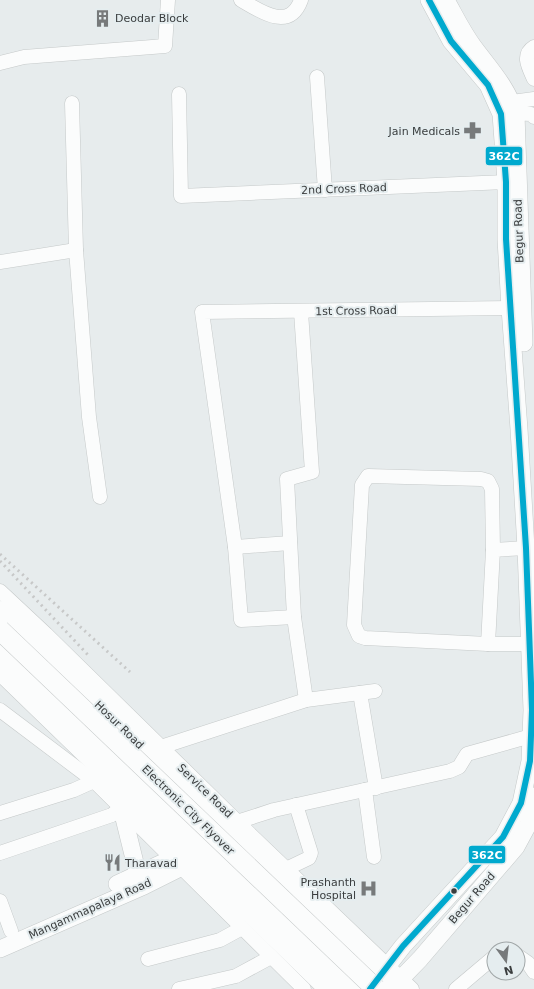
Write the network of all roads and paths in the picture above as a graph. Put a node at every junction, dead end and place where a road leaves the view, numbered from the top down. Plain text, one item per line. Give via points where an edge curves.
1 (168, 0) edge
2 (241, 0) edge
3 (301, 0) edge
4 (428, 0) edge
5 (446, 0) edge
6 (534, 47) edge
7 (0, 63) edge
8 (317, 77) dead end
9 (534, 79) edge
10 (179, 94) dead end
11 (534, 99) edge
12 (72, 103) dead end
13 (521, 112) edge
14 (506, 182) junction
15 (325, 190) junction
16 (76, 250) junction
17 (0, 262) edge
18 (522, 300) edge
19 (301, 312) junction
20 (534, 482) edge
21 (100, 497) dead end
22 (290, 543) junction
23 (235, 547) junction
24 (526, 548) junction
25 (493, 550) junction
26 (0, 591) edge
27 (0, 611) edge
28 (294, 617) junction
29 (0, 630) edge
30 (488, 644) junction
31 (529, 644) junction
32 (0, 650) edge
33 (0, 670) edge
34 (375, 691) dead end
35 (360, 692) junction
36 (306, 700) junction
37 (0, 710) edge
38 (531, 736) junction
39 (161, 747) junction
40 (94, 781) junction
41 (371, 789) junction
42 (534, 796) edge
43 (296, 804) junction
44 (121, 809) junction
45 (0, 813) edge
46 (237, 822) junction
47 (0, 853) edge
48 (374, 857) dead end
49 (175, 863) junction
50 (286, 869) junction
51 (138, 876) junction
52 (0, 902) edge
53 (242, 928) junction
54 (6, 934) edge
55 (0, 949) edge
56 (271, 957) junction
57 (148, 959) dead end
58 (526, 962) edge
59 (486, 964) edge
60 (534, 972) edge
61 (389, 984) edge
62 (299, 988) edge
63 (179, 989) edge
64 (329, 989) edge
65 (353, 989) edge
66 (456, 989) edge

1 - 7 street via 165,46 24,57
2 - 3 street via 268,15 277,17 290,15 297,9
4 - 13 main road, Begur Road via 452,41 488,85
5 - 13 main road, Begur Road via 464,33
6 - 9 street via 526,55
8 - 15 street
10 - 15 street, 2nd Cross Road via 181,196
11 - 13 street
12 - 16 street
13 - 14 main road, Begur Road
13 - 18 main road, Begur Road
14 - 15 street, 2nd Cross Road
14 - 18 main road, Begur Road via 506,239
16 - 17 street
16 - 21 street via 88,417
18 - 19 street, 1st Cross Road
18 - 20 main road, Begur Road
18 - 24 main road, Begur Road via 519,429
19 - 22 street via 312,472 287,479
19 - 23 street, 1st Cross Road via 202,312
22 - 23 street
22 - 28 street
23 - 28 street via 241,620
24 - 25 street
24 - 31 main road, Begur Road
25 - 30 street
25 - 30 street via 492,489 488,481 374,475 365,479 362,485 354,625 356,631 365,638
26 - 39 street, Service Road
27 - 61 highway, Hosur Road
28 - 36 street
29 - 61 highway, Electronic City Flyover, bridge
30 - 31 street
31 - 38 main road, Begur Road
32 - 65 highway, Electronic City Flyover
33 - 64 highway
34 - 35 street
35 - 36 street
35 - 41 street
36 - 39 street
37 - 40 street
38 - 41 street via 467,754 459,767 450,771
38 - 61 main road, Begur Road via 530,761 521,803 503,837 404,946
39 - 46 street, Service Road
40 - 44 street
40 - 45 street via 74,790
41 - 43 street
41 - 48 street
42 - 61 main road, Begur Road via 529,823 516,847 420,959
43 - 46 street
43 - 50 street via 311,853 309,858
44 - 47 street via 112,816
44 - 49 street
44 - 51 main road
46 - 50 street, Service Road
49 - 51 main road, Mangammapalaya Road
49 - 53 street
49 - 55 main road, Mangammapalaya Road via 144,886
50 - 61 street, Service Road
51 - 54 main road, Mangammapalaya Road
52 - 54 street
53 - 56 street
53 - 57 street via 220,940
56 - 62 street
56 - 63 street via 236,976
58 - 60 street
59 - 66 street

